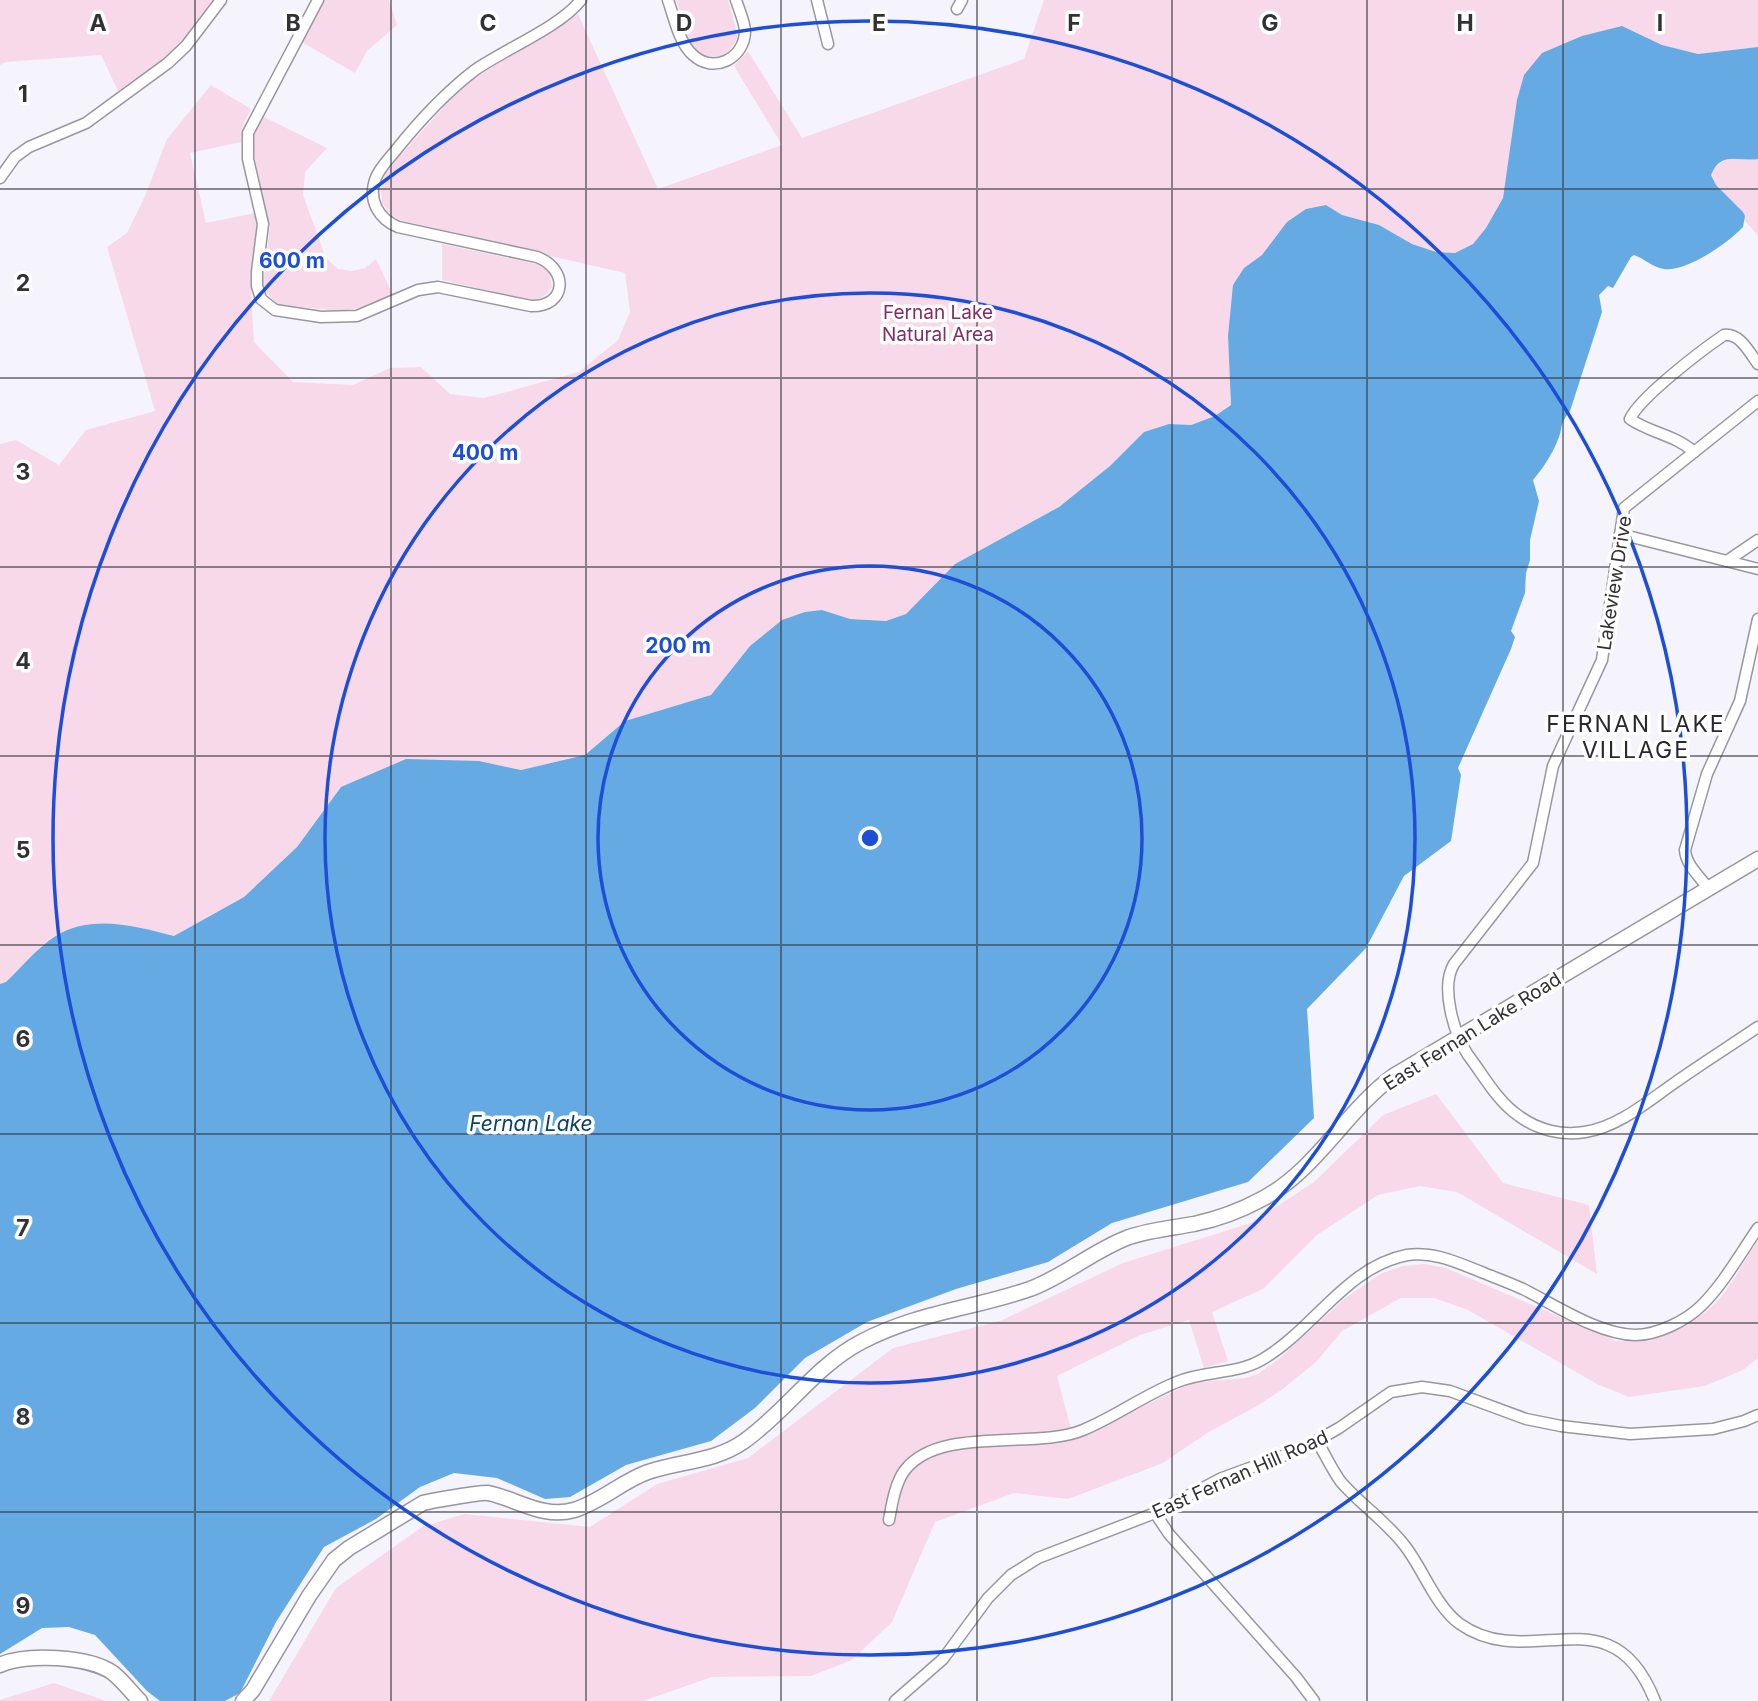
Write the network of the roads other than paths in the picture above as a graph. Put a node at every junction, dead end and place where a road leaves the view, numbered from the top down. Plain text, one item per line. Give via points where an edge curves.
1 (221, 0) edge
2 (318, 0) edge
3 (581, 0) edge
4 (668, 0) edge
5 (736, 0) edge
6 (817, 0) edge
7 (828, 44) dead end
8 (0, 178) edge
9 (1758, 364) edge
10 (1758, 401) edge
11 (1694, 452) junction
12 (1620, 534) junction
13 (1758, 540) edge
14 (1727, 561) junction
15 (1758, 569) edge
16 (1758, 619) edge
17 (1758, 859) edge
18 (1709, 889) junction
19 (1758, 1027) edge
20 (1457, 1037) junction
21 (1758, 1228) edge
22 (1758, 1415) edge
23 (1317, 1441) junction
24 (1155, 1513) junction
25 (888, 1520) dead end
26 (0, 1665) edge
27 (140, 1701) edge
28 (243, 1701) edge
29 (895, 1701) edge
30 (1314, 1701) edge
31 (1655, 1701) edge

1 - 8 street via 168,63 86,123 29,147
2 - 3 street via 248,133 248,159 263,224 257,286 261,299 275,310 345,318 428,288 531,306 545,305 557,295 559,278 549,262 398,227 381,217 373,190 381,169 448,92
4 - 5 street via 687,49 701,61 717,64 736,55 743,42
6 - 7 street
9 - 11 street via 1740,340 1724,335 1633,413 1630,419 1638,425
10 - 11 street, Lakeview Drive
11 - 12 street, Lakeview Drive via 1624,508
12 - 14 street
12 - 20 street, Lakeview Drive via 1602,660 1553,766 1533,863 1450,971
13 - 14 street
14 - 15 street
16 - 18 street via 1741,701 1707,774 1685,850
17 - 18 street, East Fernan Lake Road
18 - 20 street, East Fernan Lake Road
19 - 20 street via 1618,1120 1572,1133 1536,1126 1512,1111
20 - 28 street, East Fernan Lake Road via 1383,1083 1307,1166 1265,1198 1210,1221 1129,1237 1024,1291 927,1315 884,1331 824,1366 760,1429 721,1454 648,1472 572,1510 537,1510 485,1492 423,1503 334,1560
21 - 25 street via 1699,1308 1646,1334 1601,1327 1451,1260 1419,1254 1391,1260 1360,1277 1301,1331 1249,1366 1178,1381 1068,1436 985,1441 920,1458 901,1477
22 - 23 street, East Fernan Hill Road via 1713,1429 1630,1434 1526,1419 1450,1391 1422,1387 1391,1392
23 - 24 street, East Fernan Hill Road via 1212,1482
23 - 31 street via 1340,1480 1405,1546 1458,1623 1486,1638 1519,1643 1587,1638 1620,1650 1645,1677
24 - 29 street, East Fernan Hill Road via 1038,1558 1011,1575 943,1658
24 - 30 street
26 - 27 street via 18,1658 83,1663 113,1673

